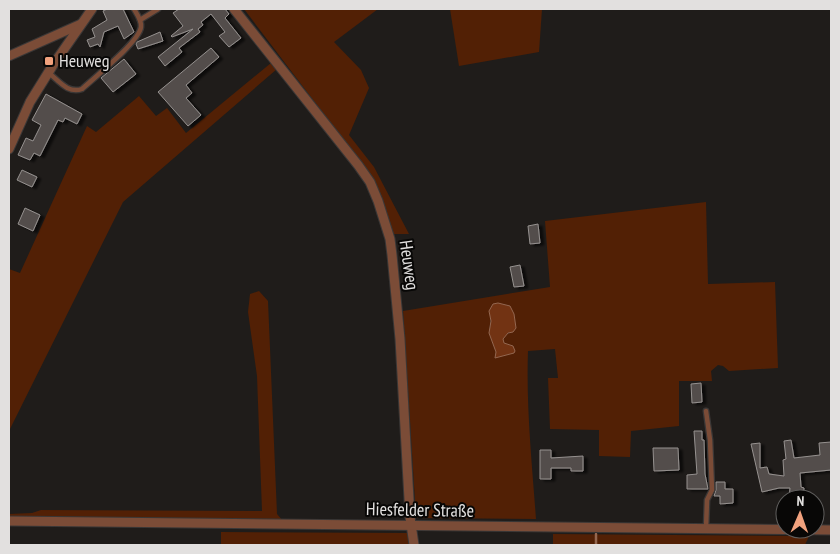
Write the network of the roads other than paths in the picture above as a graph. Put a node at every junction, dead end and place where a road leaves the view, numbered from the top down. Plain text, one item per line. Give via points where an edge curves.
1 (92, 9) edge
2 (134, 9) edge
3 (158, 9) edge
4 (234, 9) edge
5 (140, 20) junction
6 (81, 24) junction
7 (9, 56) edge
8 (48, 72) junction
9 (9, 149) edge
10 (706, 410) dead end
11 (9, 522) edge
12 (412, 526) junction
13 (706, 529) junction
14 (831, 530) edge
15 (414, 545) edge

1 - 6 street
2 - 5 lane
3 - 5 lane
4 - 12 street, Heuweg via 358,165 378,201 390,239 394,271
5 - 8 lane via 140,30 134,40 82,89 68,89
6 - 7 street
6 - 8 street
8 - 9 street via 30,102
10 - 13 lane via 712,490 707,500
11 - 12 street, Hiesfelder Straße
12 - 13 street, Hiesfelder Straße
12 - 15 street, Heuweg
13 - 14 street, Hiesfelder Straße

